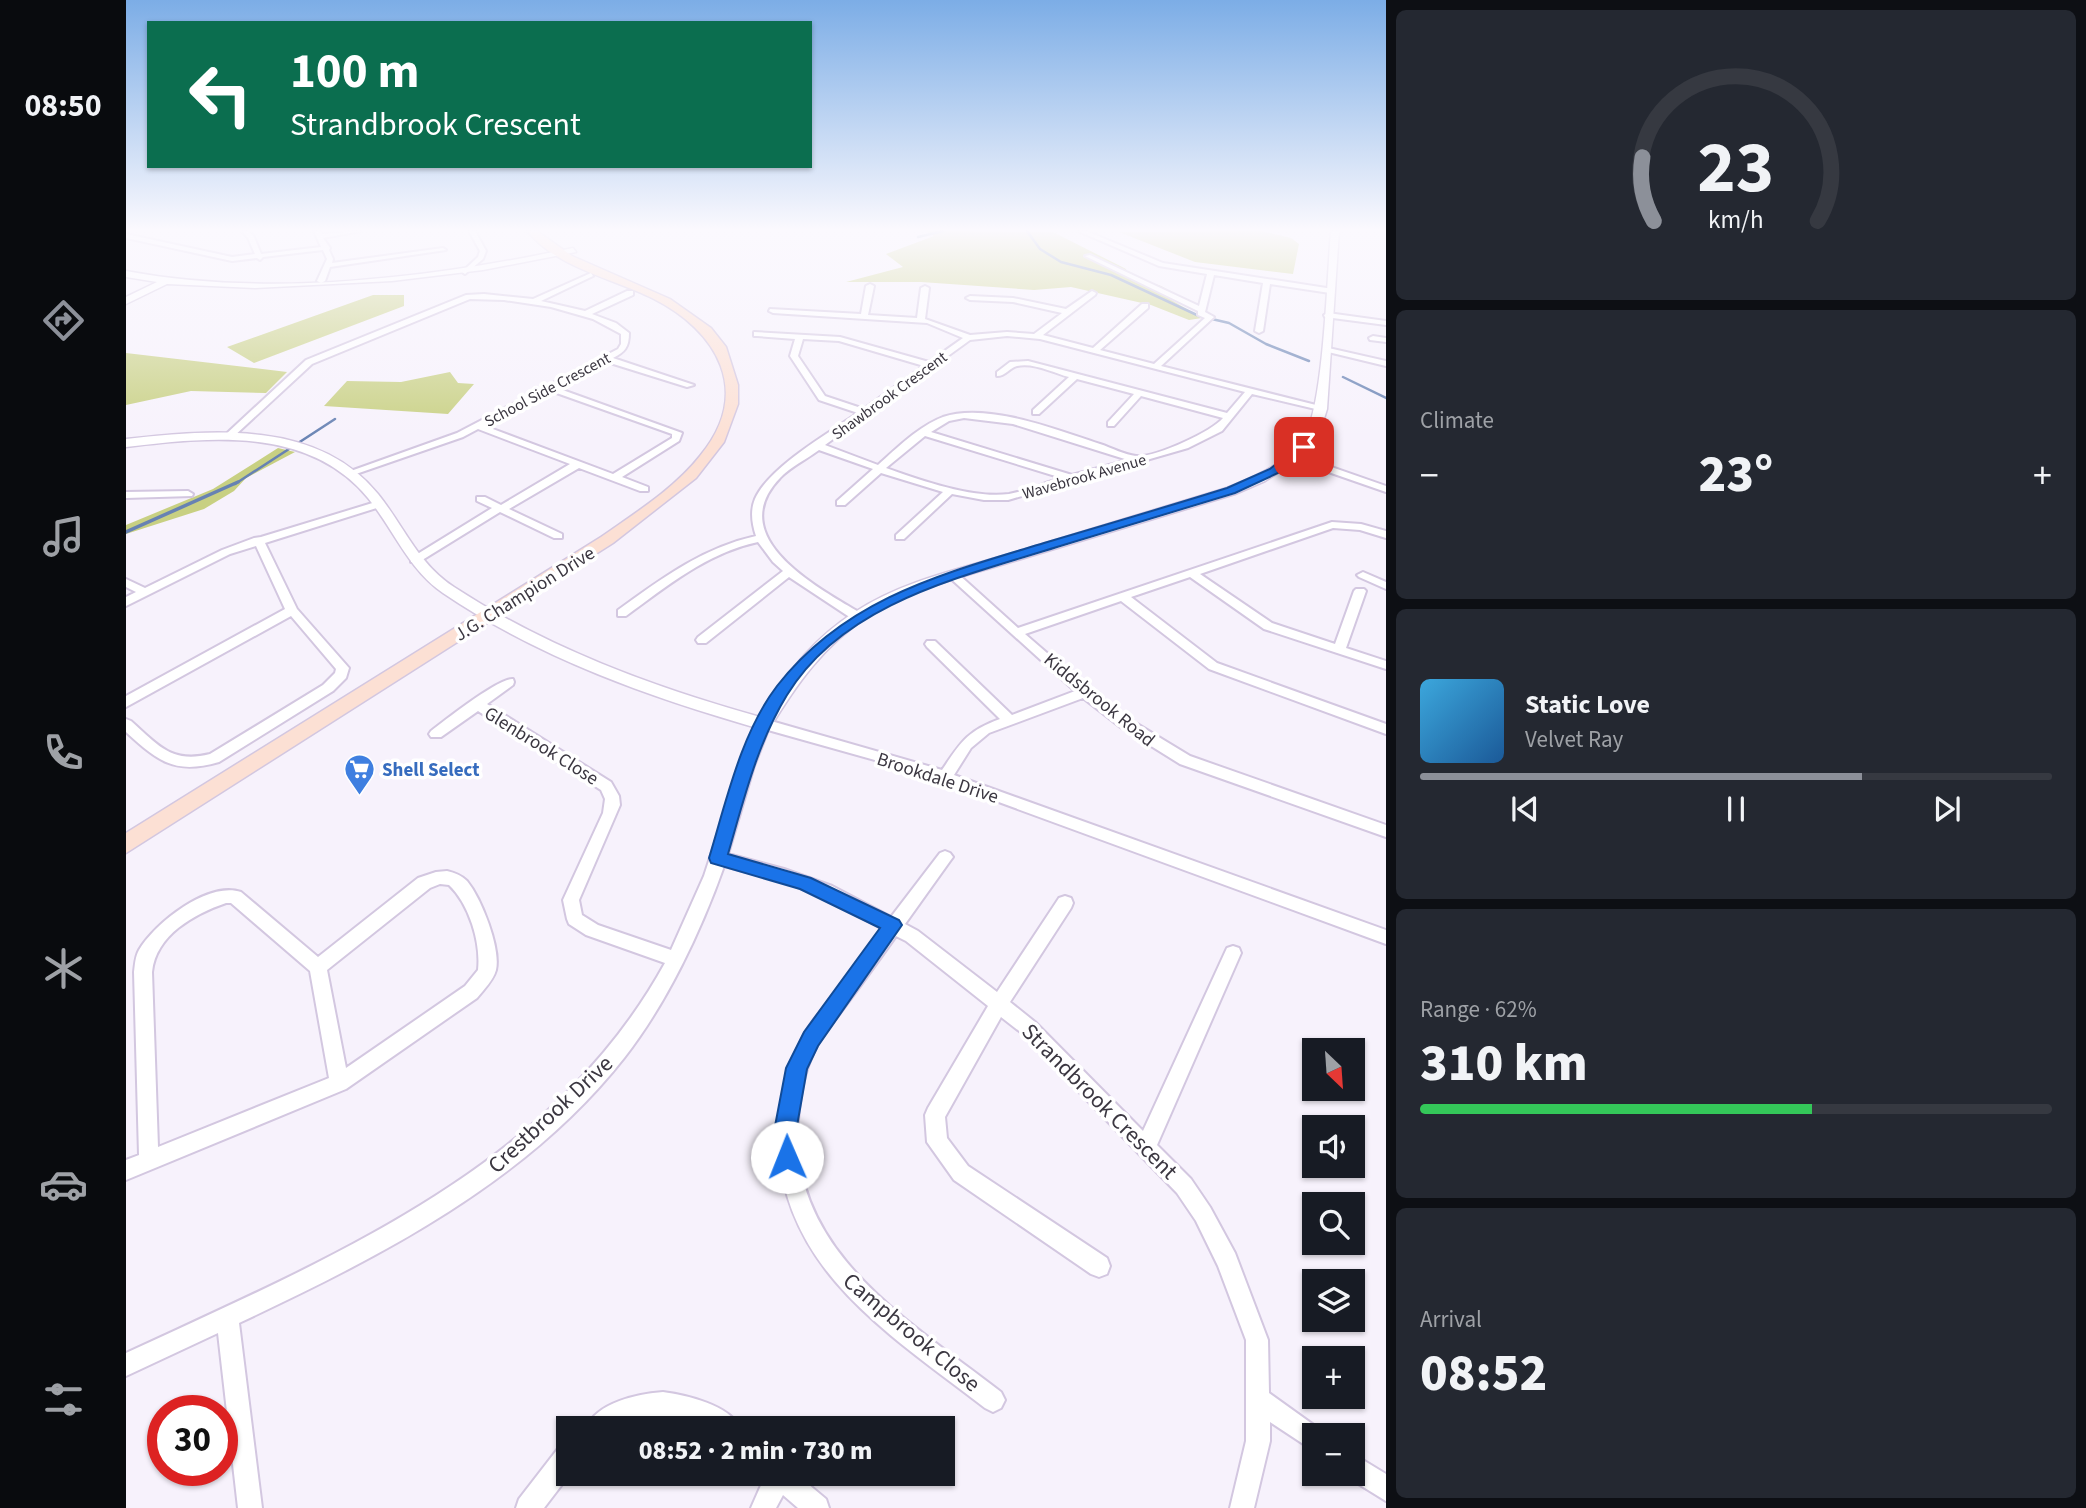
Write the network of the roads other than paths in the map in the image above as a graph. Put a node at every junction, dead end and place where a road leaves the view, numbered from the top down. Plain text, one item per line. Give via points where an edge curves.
1 (458, 301) edge
2 (536, 301) edge
3 (612, 301) edge
4 (664, 301) edge
5 (867, 301) edge
6 (924, 301) edge
7 (1019, 301) edge
8 (1081, 301) edge
9 (1184, 301) edge
10 (1204, 301) edge
11 (1264, 301) edge
12 (1329, 301) edge
13 (1145, 306) dead end
14 (1202, 310) junction
15 (773, 311) dead end
16 (1068, 312) junction
17 (583, 315) junction
18 (1328, 315) junction
19 (864, 317) junction
20 (922, 320) junction
21 (1386, 323) edge
22 (1259, 331) dead end
23 (757, 334) dead end
24 (800, 336) junction
25 (1037, 337) junction
26 (970, 338) junction
27 (1373, 338) dead end
28 (1386, 340) edge
29 (1327, 349) junction
30 (1094, 351) junction
31 (606, 359) junction
32 (1386, 364) edge
33 (930, 365) junction
34 (1155, 367) junction
35 (1000, 374) dead end
36 (1076, 375) junction
37 (690, 385) dead end
38 (550, 388) junction
39 (1250, 391) junction
40 (1140, 393) junction
41 (1321, 409) junction
42 (865, 412) junction
43 (1036, 412) dead end
44 (1231, 417) junction
45 (1111, 424) dead end
46 (477, 426) junction
47 (926, 433) junction
48 (229, 436) junction
49 (126, 443) edge
50 (818, 446) junction
51 (1294, 457) junction
52 (1140, 460) junction
53 (578, 464) junction
54 (883, 468) junction
55 (353, 472) junction
56 (614, 478) junction
57 (1074, 479) junction
58 (1385, 486) edge
59 (644, 489) dead end
60 (951, 490) junction
61 (188, 494) dead end
62 (126, 495) edge
63 (481, 499) dead end
64 (841, 503) dead end
65 (379, 504) junction
66 (500, 508) junction
67 (1386, 535) edge
68 (558, 536) dead end
69 (900, 537) dead end
70 (761, 538) junction
71 (258, 540) junction
72 (415, 560) junction
73 (789, 572) junction
74 (1191, 573) junction
75 (953, 575) junction
76 (1363, 575) dead end
77 (126, 582) edge
78 (1386, 586) edge
79 (144, 592) junction
80 (1360, 592) dead end
81 (1122, 596) junction
82 (126, 602) edge
83 (292, 610) junction
84 (622, 613) dead end
85 (492, 615) junction
86 (858, 617) junction
87 (1018, 632) junction
88 (702, 640) dead end
89 (931, 644) dead end
90 (1339, 650) junction
91 (1386, 665) edge
92 (508, 682) dead end
93 (1086, 692) junction
94 (126, 702) edge
95 (477, 704) junction
96 (1008, 719) junction
97 (126, 724) edge
98 (764, 724) junction
99 (1386, 729) edge
100 (436, 734) dead end
101 (945, 777) junction
102 (1386, 831) edge
103 (126, 844) edge
104 (945, 857) dead end
105 (718, 858) junction
106 (1065, 903) dead end
107 (893, 925) junction
108 (1386, 937) edge
109 (1233, 953) dead end
110 (675, 959) junction
111 (318, 967) junction
112 (999, 1004) junction
113 (339, 1083) junction
114 (1147, 1145) junction
115 (149, 1161) junction
116 (126, 1170) edge
117 (1098, 1266) dead end
118 (228, 1317) junction
119 (126, 1365) edge
120 (993, 1400) dead end
121 (1259, 1400) junction
122 (615, 1416) edge
123 (708, 1416) edge
124 (1302, 1430) edge
125 (556, 1472) edge
126 (1365, 1474) edge
127 (773, 1486) edge
128 (792, 1486) edge
129 (1386, 1489) edge
130 (250, 1508) edge
131 (528, 1508) edge
132 (762, 1508) edge
133 (817, 1508) edge
134 (1242, 1508) edge

1 - 48 street, School Side Crescent via 300,367
2 - 17 street, School Side Crescent
3 - 17 street
4 - 85 main road, J.G. Champion Drive via 707,330 720,345 732,373 728,419 709,455 654,507
5 - 19 street
6 - 20 street
7 - 16 street
8 - 16 street
9 - 14 street
10 - 14 street
11 - 22 street
12 - 18 street
13 - 30 street
14 - 34 street via 1210,317
15 - 19 street
16 - 25 street
17 - 31 street, School Side Crescent via 611,323 625,333 621,351
18 - 21 street
18 - 29 street
19 - 20 street
20 - 26 street
23 - 24 street
24 - 33 street via 851,341
24 - 42 street via 794,356 817,392 829,401
25 - 26 street, Shawbrook Crescent
25 - 30 street, Shawbrook Crescent
26 - 33 street, Shawbrook Crescent
27 - 28 street
29 - 32 street
29 - 41 street
30 - 34 street, Shawbrook Crescent
31 - 37 street
31 - 38 street, School Side Crescent
33 - 42 street, Shawbrook Crescent
34 - 39 street, Shawbrook Crescent
35 - 36 street via 1021,362
36 - 40 street
36 - 43 street
38 - 46 street, School Side Crescent
38 - 56 street via 677,433 677,439
39 - 41 street, Shawbrook Crescent
39 - 44 street, Wavebrook Avenue
40 - 44 street
40 - 45 street
41 - 51 street via 1316,430
42 - 50 street, Shawbrook Crescent
44 - 52 street, Wavebrook Avenue via 1204,438
46 - 53 street
46 - 55 street, School Side Crescent
47 - 52 street via 954,416 984,415
47 - 54 street
47 - 57 street
48 - 49 street
48 - 55 street via 296,446 331,458
50 - 54 street, Wavebrook Avenue
50 - 70 street, Shawbrook Crescent via 768,485 758,506
51 - 58 street
51 - 75 street via 1231,491
52 - 57 street, Wavebrook Avenue
53 - 56 street
53 - 66 street
54 - 60 street, Wavebrook Avenue
54 - 64 street
55 - 65 street, Brookdale Drive
56 - 59 street
57 - 60 street, Wavebrook Avenue via 1008,497
60 - 69 street
61 - 62 street
63 - 66 street
65 - 71 street
65 - 72 street, Brookdale Drive
66 - 68 street
66 - 72 street
67 - 74 street via 1332,525
70 - 73 street
70 - 84 street via 700,557
71 - 79 street
71 - 83 street
72 - 85 street, Brookdale Drive via 437,582
73 - 86 street
73 - 88 street
74 - 81 street
74 - 90 street via 1268,626
75 - 86 street
75 - 87 street, Kiddsbrook Road
76 - 78 street
77 - 79 street
79 - 82 street
80 - 90 street
81 - 87 street
81 - 99 street via 1213,666
83 - 94 street
83 - 97 street via 343,668 328,688 215,758 197,764 167,760
85 - 98 street, Brookdale Drive via 614,678
85 - 103 main road, J.G. Champion Drive
86 - 98 street via 797,671
87 - 93 street, Kiddsbrook Road
89 - 96 street
90 - 91 street
92 - 95 street, Glenbrook Close
93 - 96 street
93 - 102 street, Kiddsbrook Road via 1153,745 1185,760
95 - 100 street, Glenbrook Close
95 - 110 street, Glenbrook Close via 612,792 610,813 570,900 575,919 592,930
96 - 101 street via 984,730 966,746
98 - 101 street, Brookdale Drive
98 - 105 street, Crestbrook Drive via 749,754
101 - 108 street, Brookdale Drive
104 - 107 street, Campbrook Close
105 - 107 street, Strandbrook Crescent via 805,883
105 - 110 street, Crestbrook Drive
106 - 112 street
107 - 112 street, Strandbrook Crescent
107 - 120 street, Campbrook Close via 811,1039 797,1068 786,1126 787,1157 796,1194 812,1229 847,1281
109 - 114 street
110 - 118 street, Crestbrook Drive via 631,1037 505,1162 428,1214 335,1267
111 - 113 street
111 - 113 street via 424,883 446,877 467,894 489,954 488,969 471,992
111 - 115 street via 235,897 200,905 162,931 143,963
112 - 114 street, Strandbrook Crescent
112 - 117 street via 935,1115 937,1142 961,1174
113 - 115 street
114 - 121 street, Strandbrook Crescent via 1203,1213 1227,1261 1257,1340
115 - 116 street
118 - 119 street, Crestbrook Drive
118 - 130 street
121 - 124 street
121 - 134 street, Strandbrook Crescent via 1258,1441
122 - 123 street via 642,1405 667,1402
125 - 131 street
126 - 129 street
127 - 132 street
128 - 133 street

